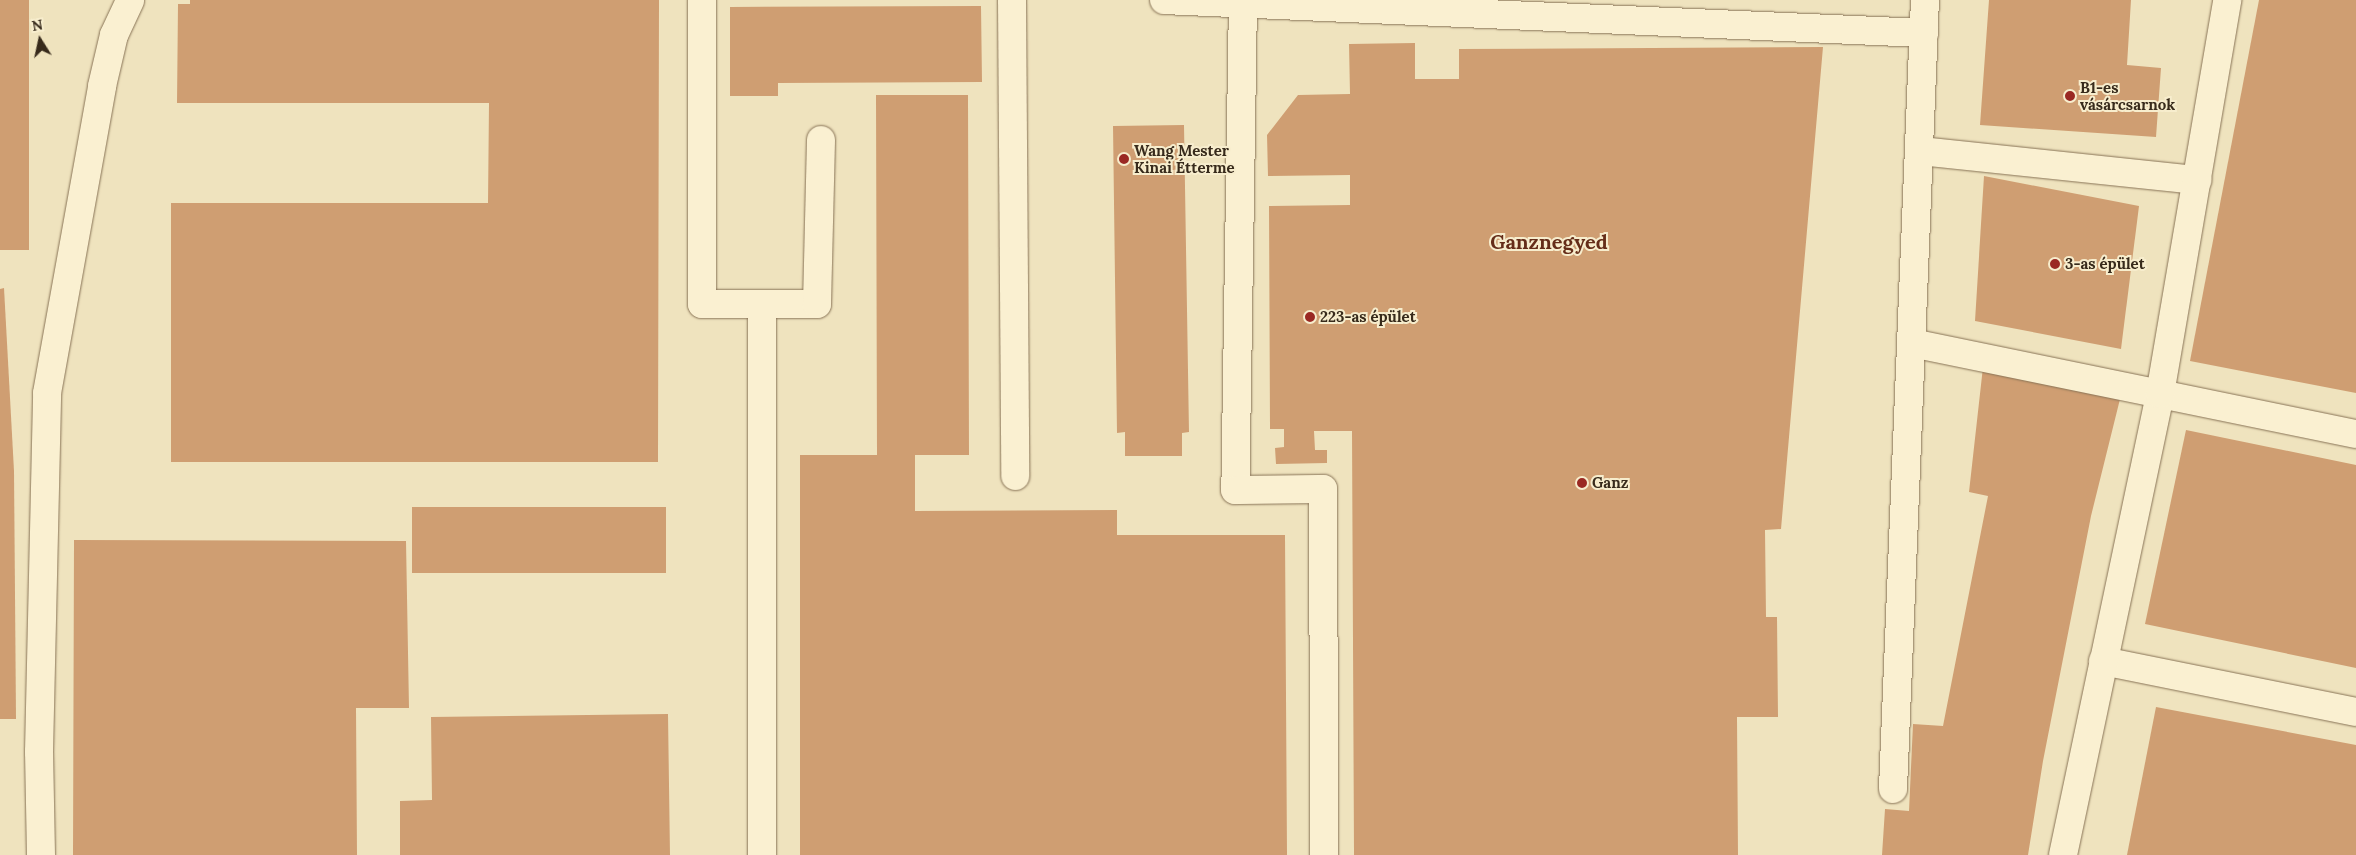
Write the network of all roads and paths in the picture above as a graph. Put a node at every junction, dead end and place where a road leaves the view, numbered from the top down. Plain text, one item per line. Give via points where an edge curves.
1 (130, 0) edge
2 (702, 0) edge
3 (1012, 0) edge
4 (1164, 0) edge
5 (1925, 0) edge
6 (2227, 0) edge
7 (1243, 1) edge
8 (1924, 33) junction
9 (821, 140) dead end
10 (1920, 151) junction
11 (2197, 180) junction
12 (762, 304) junction
13 (1912, 343) junction
14 (2160, 394) junction
15 (2356, 434) edge
16 (1015, 476) dead end
17 (2103, 661) junction
18 (2356, 712) edge
19 (1893, 788) dead end
20 (41, 855) edge
21 (762, 855) edge
22 (1324, 855) edge
23 (2063, 855) edge

1 - 20 lane via 114,35 102,86 47,393 39,742
2 - 12 lane via 702,304
3 - 16 lane
4 - 7 lane
5 - 8 lane
6 - 11 lane
7 - 8 lane
7 - 22 lane via 1236,490 1324,489
8 - 10 lane
9 - 12 lane via 817,304
10 - 11 lane
10 - 13 lane
11 - 14 lane
12 - 21 lane
13 - 14 lane
13 - 19 lane
14 - 15 lane
14 - 17 lane
17 - 18 lane
17 - 23 lane

